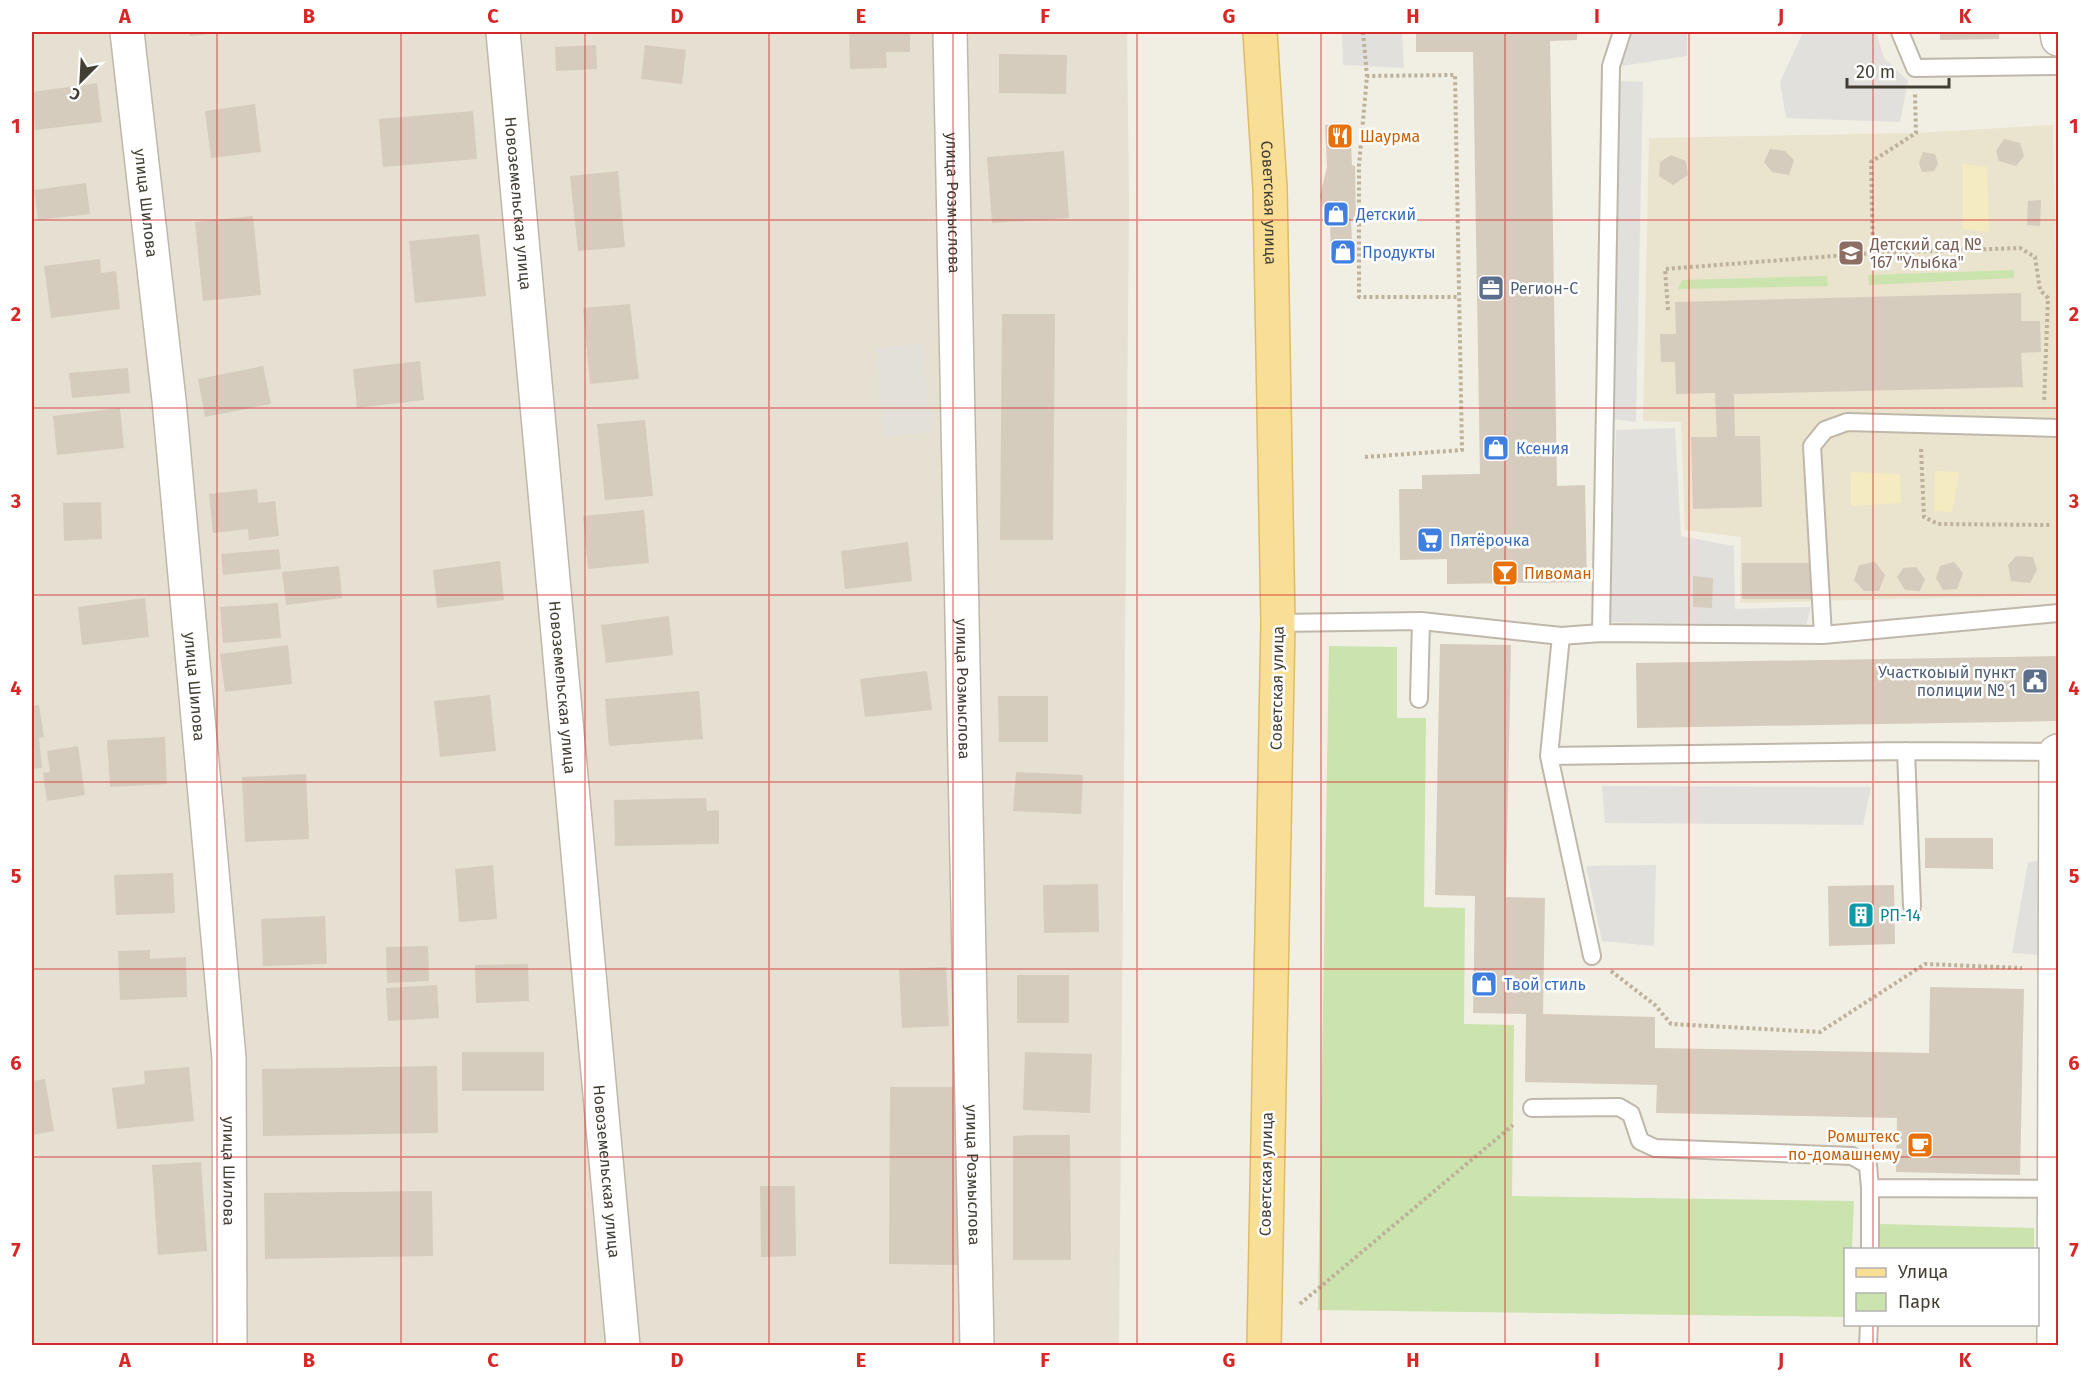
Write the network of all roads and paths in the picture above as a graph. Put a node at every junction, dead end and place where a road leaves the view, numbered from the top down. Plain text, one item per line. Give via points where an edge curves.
1 (127, 32) edge
2 (502, 32) edge
3 (950, 32) edge
4 (1260, 32) edge
5 (1363, 32) edge
6 (1622, 32) edge
7 (1900, 32) edge
8 (2057, 32) edge
9 (2058, 39) edge
10 (2058, 66) edge
11 (1915, 68) junction
12 (1367, 76) junction
13 (1874, 254) junction
14 (1459, 297) junction
15 (1668, 310) dead end
16 (1920, 424) junction
17 (2050, 428) edge
18 (1365, 457) dead end
19 (2051, 525) dead end
20 (2058, 613) edge
21 (1421, 621) junction
22 (1278, 623) junction
23 (1601, 633) junction
24 (1823, 635) junction
25 (1561, 636) junction
26 (1419, 699) dead end
27 (1906, 751) junction
28 (2057, 752) edge
29 (1549, 756) junction
30 (1912, 906) dead end
31 (1592, 956) joint
32 (2056, 983) edge
33 (1533, 1108) joint
34 (1870, 1188) junction
35 (2056, 1189) edge
36 (1870, 1248) edge
37 (1295, 1308) dead end
38 (1869, 1326) edge
39 (230, 1346) edge
40 (623, 1346) edge
41 (978, 1346) edge
42 (1264, 1346) edge
43 (1868, 1346) edge
44 (2054, 1346) edge

1 - 39 street, улица Шилова via 169,400 230,1058
2 - 40 street, Новоземельская улица
3 - 41 street, улица Розмыслова
4 - 22 main road, Советская улица via 1270,188
5 - 12 path
6 - 23 lane via 1611,66
7 - 11 lane
8 - 9 street
10 - 11 lane
11 - 13 path via 1916,133 1872,162
12 - 14 path via 1455,75
12 - 14 path via 1359,165 1359,297
13 - 15 path via 1665,268
13 - 17 path via 2020,248 2035,257 2040,290 2048,298
14 - 18 path via 1462,450
16 - 17 lane
16 - 19 path via 1924,517 1938,524
16 - 24 lane via 1846,422 1825,430 1812,446
20 - 24 lane
21 - 22 lane
21 - 25 lane
21 - 26 lane
22 - 42 main road, Советская улица
23 - 24 lane
23 - 25 lane
25 - 29 lane
27 - 28 lane
27 - 29 lane
27 - 30 lane
28 - 32 street
29 - 31 lane
31 - 32 path via 1655,1005 1671,1024 1820,1032 1924,964
32 - 35 street
33 - 34 lane via 1619,1107 1631,1114 1640,1141 1655,1148 1852,1156 1868,1166
33 - 37 path
34 - 35 lane
34 - 36 lane
35 - 44 street
38 - 43 lane

